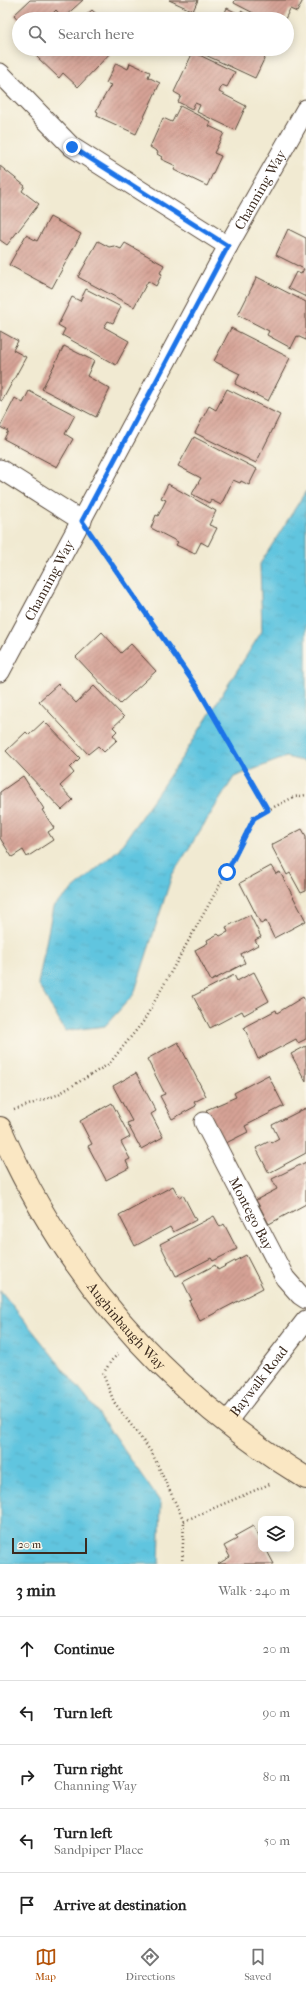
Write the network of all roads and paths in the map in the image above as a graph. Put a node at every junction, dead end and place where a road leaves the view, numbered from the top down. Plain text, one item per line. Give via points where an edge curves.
1 (0, 73) edge
2 (306, 109) edge
3 (228, 246) junction
4 (0, 469) edge
5 (82, 521) junction
6 (0, 672) edge
7 (306, 795) edge
8 (268, 810) junction
9 (4, 1120) edge
10 (204, 1122) dead end
11 (306, 1298) edge
12 (306, 1320) edge
13 (135, 1338) junction
14 (226, 1423) junction
15 (302, 1476) edge
16 (184, 1520) junction
17 (182, 1564) edge

1 - 3 street via 72,147
2 - 3 street, Channing Way
3 - 5 street, Channing Way
4 - 5 street
5 - 6 street, Channing Way
5 - 8 path via 198,689
7 - 8 path via 294,797
8 - 9 path via 254,818 227,872 143,1022 109,1064 57,1095
9 - 13 main road, Aughinbaugh Way via 15,1163 46,1219 81,1273
10 - 11 street, Montego Bay via 285,1278
12 - 14 street, Baywalk Road
13 - 14 main road, Aughinbaugh Way via 180,1384
13 - 16 path via 111,1361 103,1374 114,1402 152,1453
14 - 15 main road, Aughinbaugh Way
15 - 16 path
16 - 17 path

